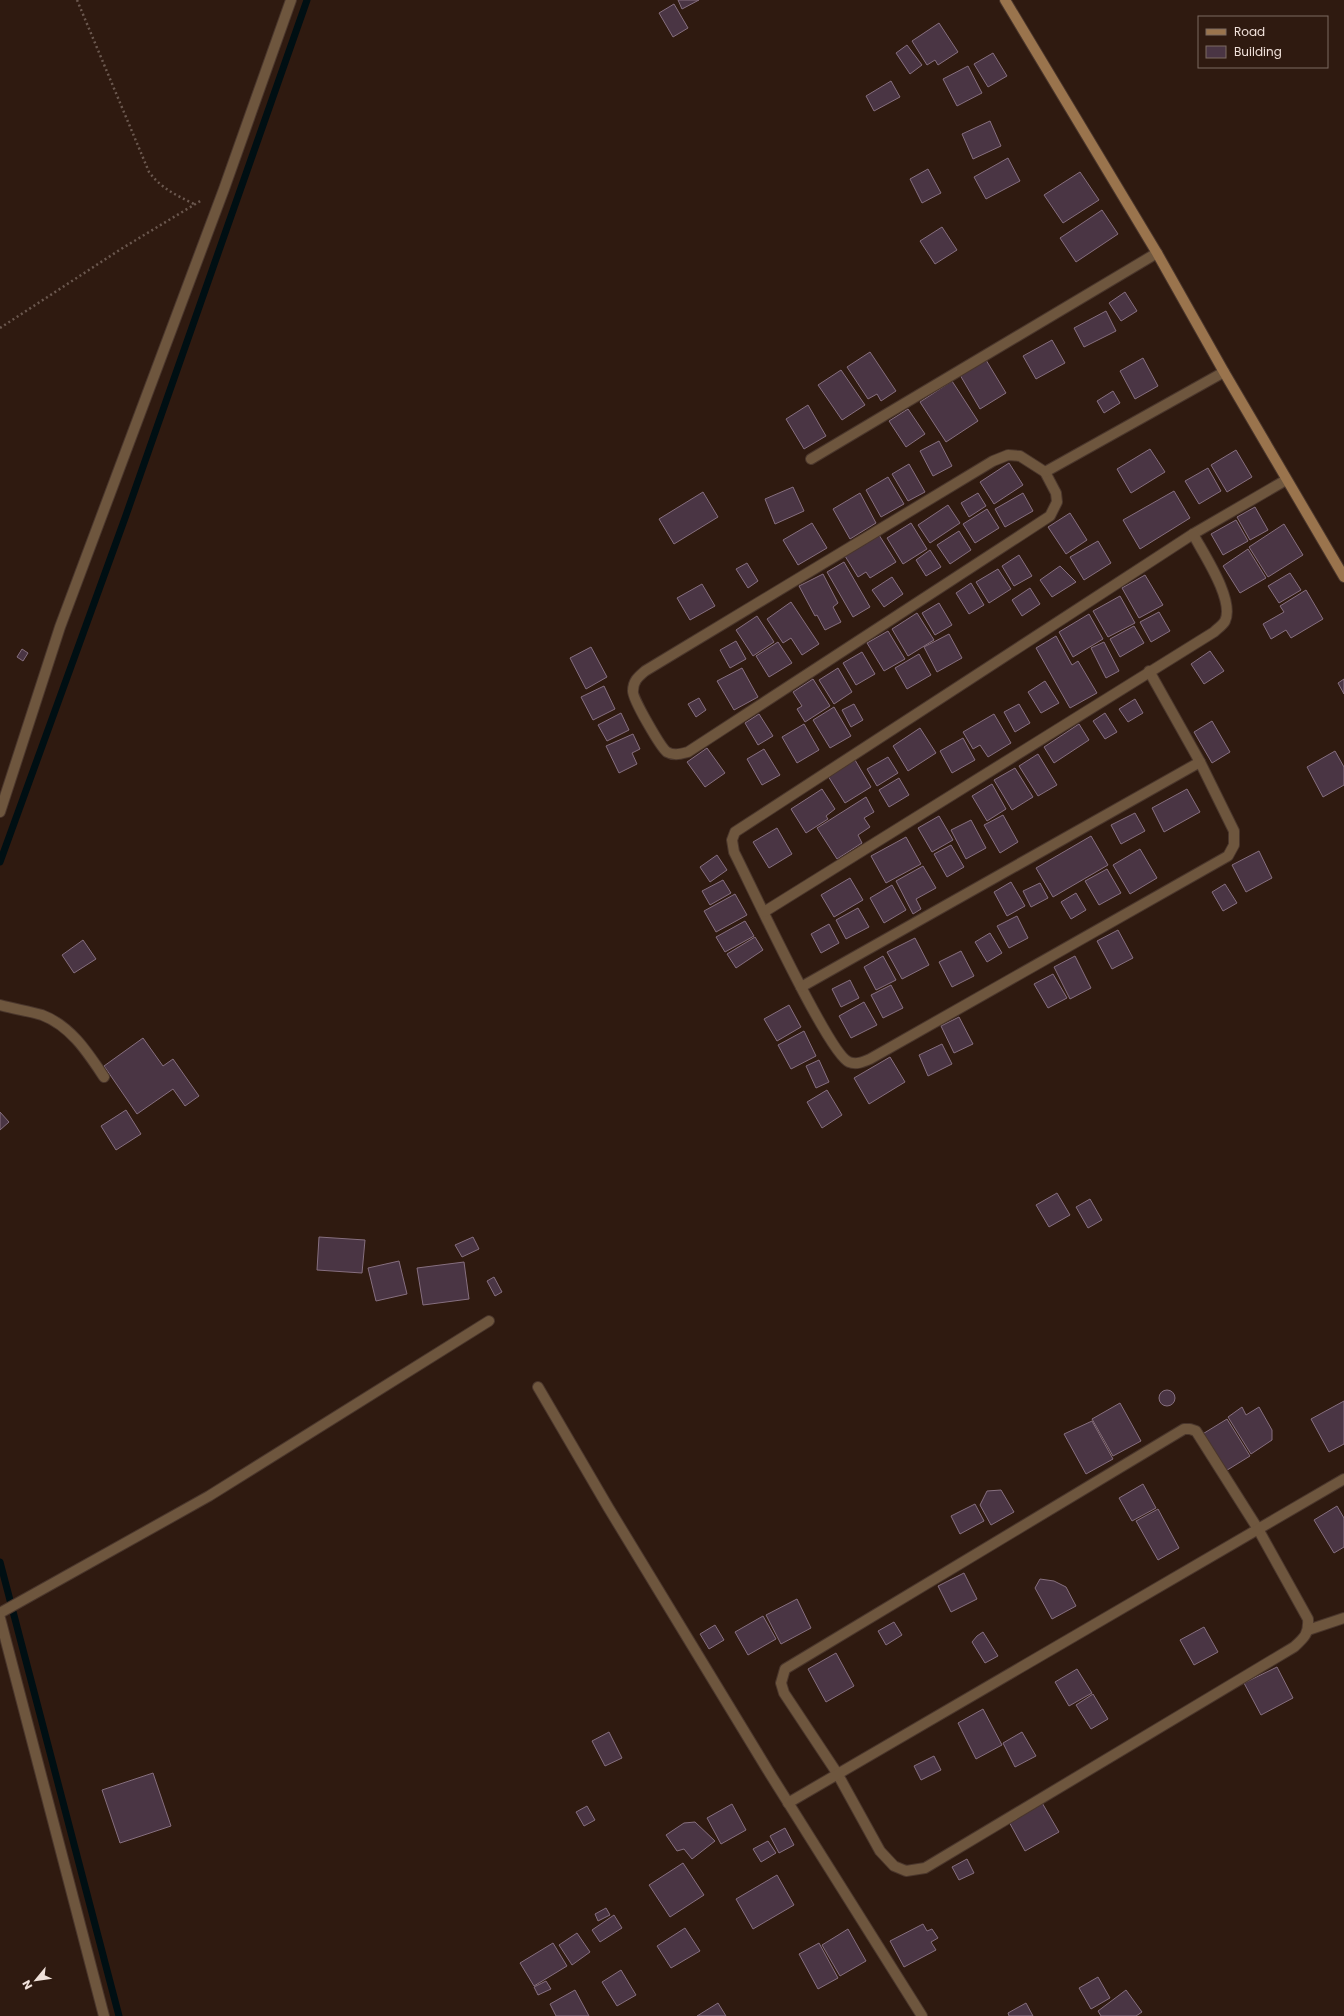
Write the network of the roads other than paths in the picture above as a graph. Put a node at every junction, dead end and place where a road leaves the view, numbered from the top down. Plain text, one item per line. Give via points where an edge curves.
1 (291, 0) edge
2 (1004, 0) edge
3 (1157, 253) junction
4 (1224, 372) junction
5 (811, 459) dead end
6 (1045, 472) junction
7 (1286, 480) junction
8 (1193, 534) junction
9 (1344, 578) edge
10 (1149, 671) junction
11 (1200, 762) junction
12 (0, 812) edge
13 (764, 912) junction
14 (800, 987) junction
15 (0, 1005) edge
16 (104, 1077) dead end
17 (489, 1321) dead end
18 (538, 1387) dead end
19 (1344, 1479) edge
20 (1258, 1529) junction
21 (0, 1613) edge
22 (0, 1618) edge
23 (1344, 1618) edge
24 (1308, 1630) junction
25 (837, 1773) junction
26 (788, 1802) junction
27 (104, 2016) edge
28 (922, 2016) edge

1 - 12 street via 224,189 60,628
2 - 3 street
3 - 4 street
3 - 5 street
4 - 6 street
4 - 7 street
6 - 6 street via 1020,456 1008,455 994,461 645,671 634,681 632,692 635,702 666,751 675,755 688,752 1050,516 1057,502 1056,493
7 - 8 street
7 - 9 street
8 - 10 street via 1225,594 1225,621 1214,632
8 - 13 street via 735,832 732,840 734,852
10 - 11 street
10 - 13 street
11 - 14 street
11 - 14 street via 1234,831 1234,845 1228,856 1014,978 858,1064 848,1062 838,1052
13 - 14 street
15 - 16 street via 42,1016 61,1025 85,1048
17 - 21 street via 209,1496
18 - 26 street
19 - 20 street
20 - 24 street via 1308,1620
20 - 25 street
20 - 25 street via 1196,1431 1184,1429 785,1669 781,1683 784,1693
22 - 27 street
23 - 24 street
24 - 25 street via 1294,1647 925,1868 906,1871 894,1866 880,1850
25 - 26 street
26 - 28 street

